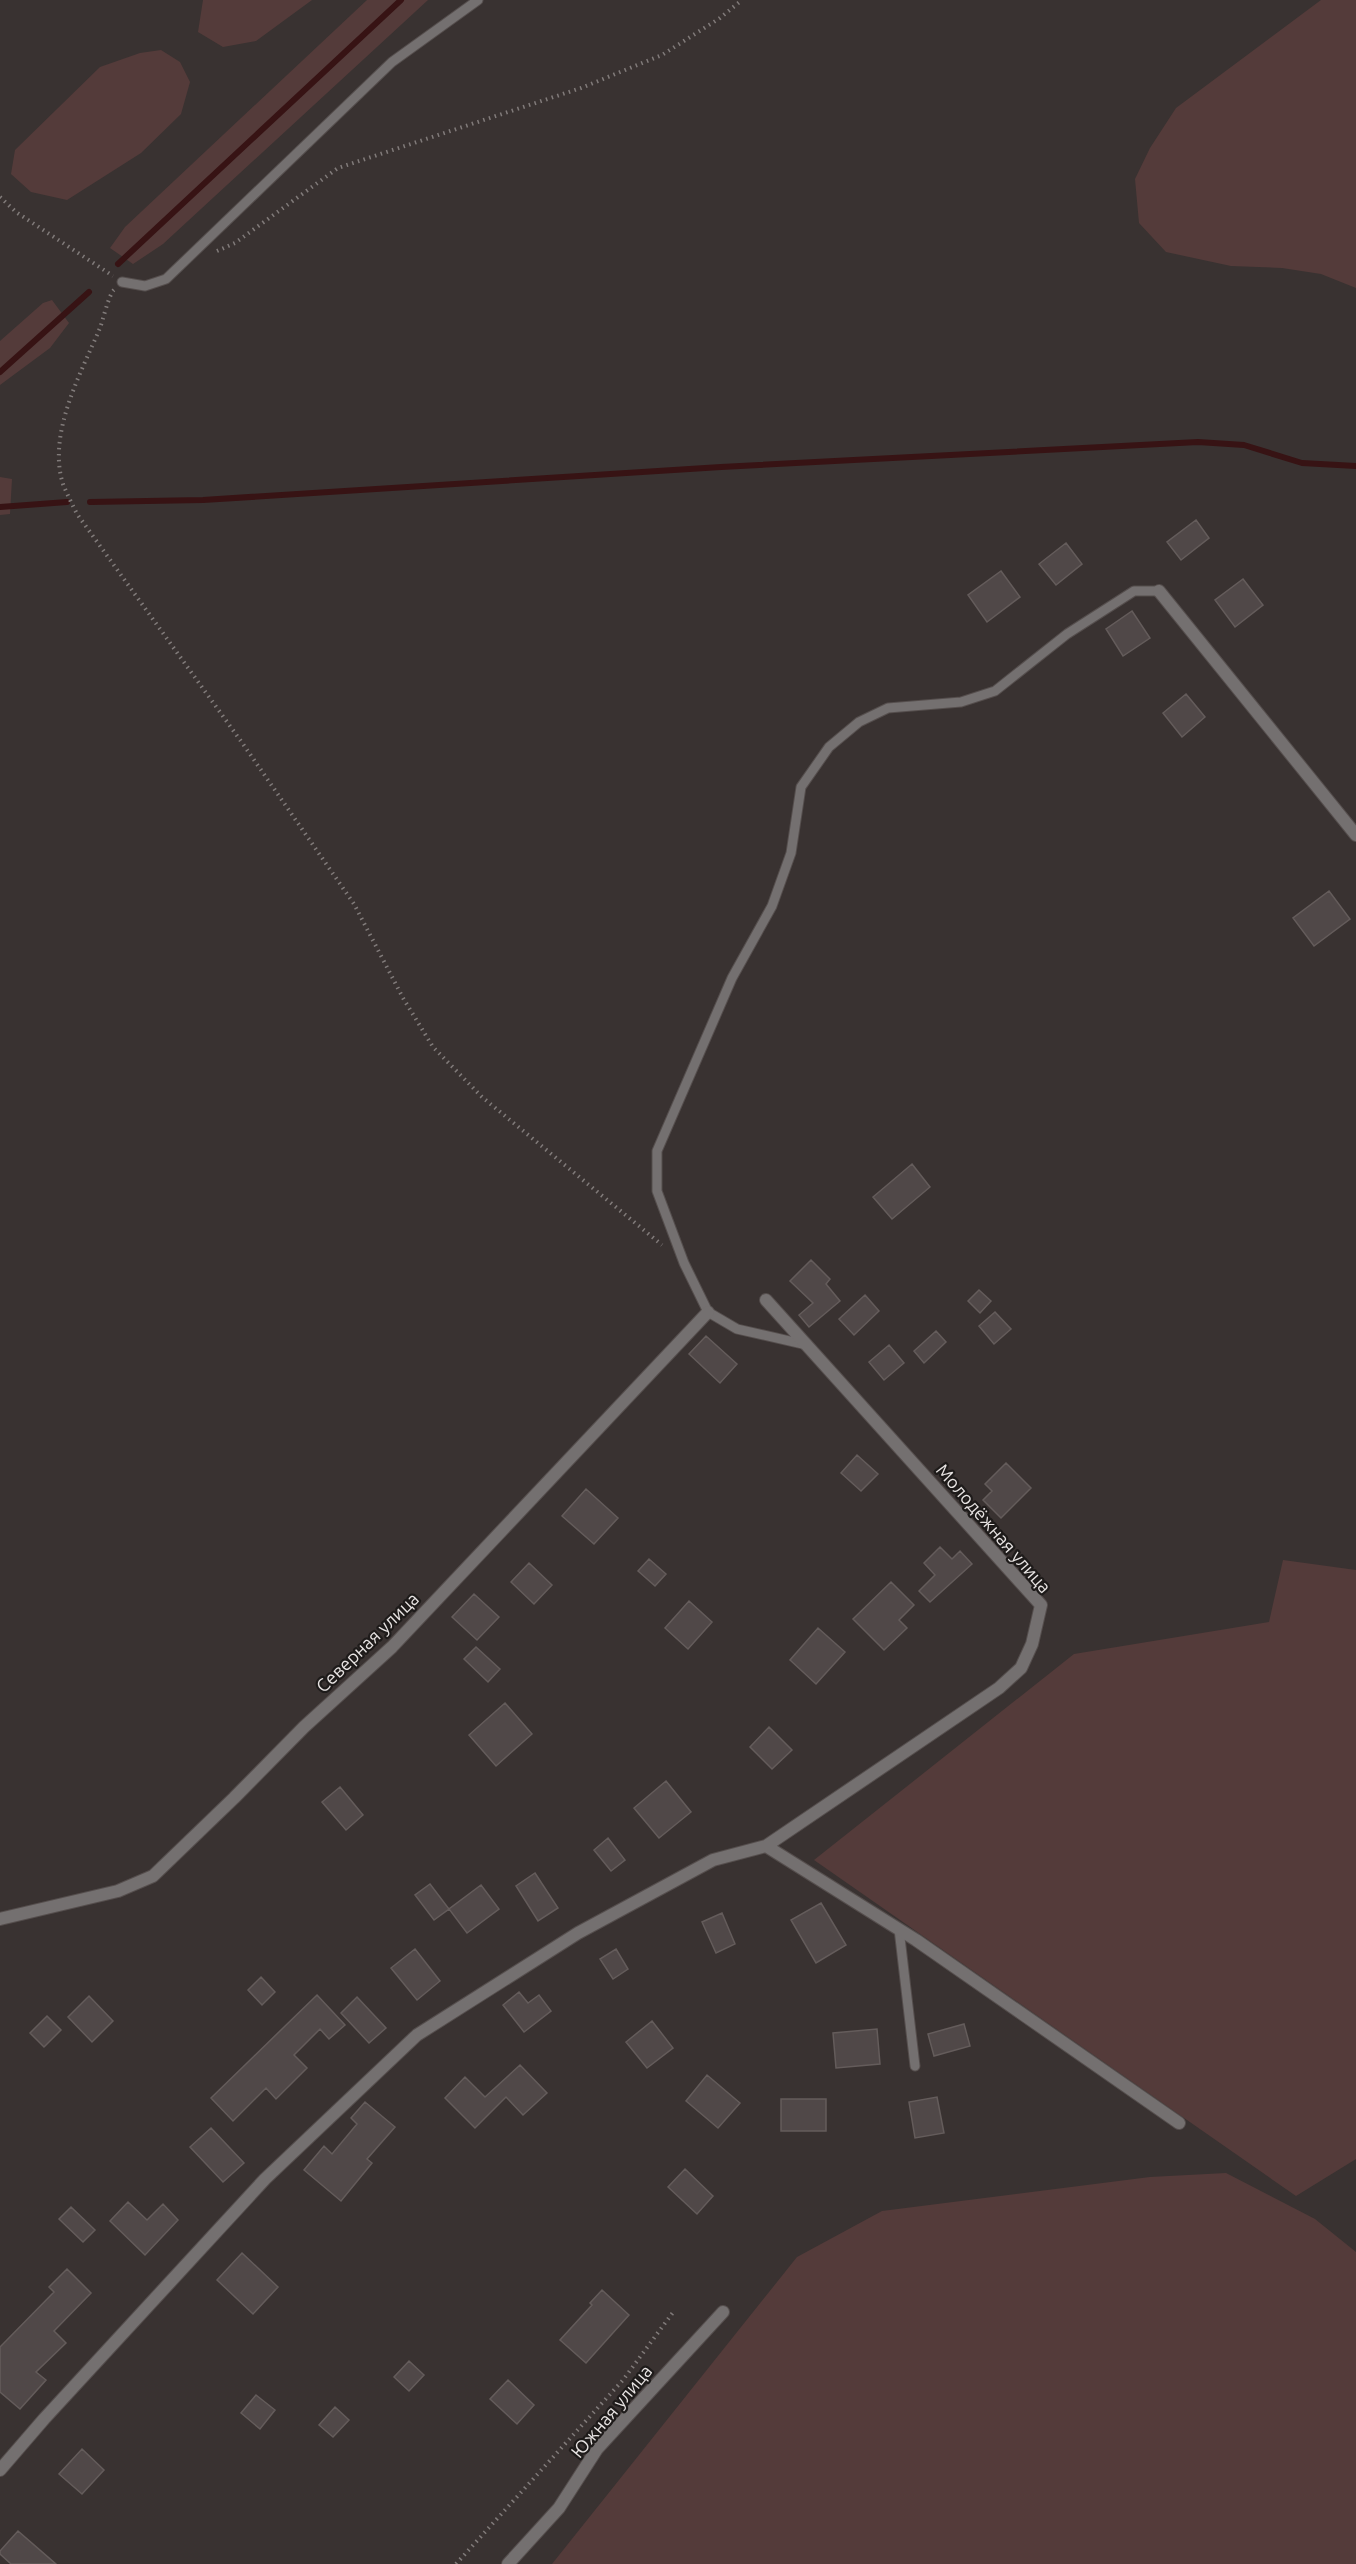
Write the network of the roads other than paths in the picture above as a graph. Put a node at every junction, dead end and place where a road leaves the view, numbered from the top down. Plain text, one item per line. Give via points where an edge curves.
1 (478, 0) edge
2 (122, 282) road end
3 (1159, 591) joint
4 (1356, 835) edge
5 (766, 1300) dead end
6 (708, 1312) junction
7 (807, 1345) junction
8 (766, 1846) junction
9 (0, 1919) edge
10 (899, 1929) junction
11 (915, 2066) dead end
12 (1179, 2123) dead end
13 (723, 2312) dead end
14 (0, 2470) edge
15 (508, 2564) edge

1 - 2 lane via 392,62 166,279 145,286
3 - 4 street
3 - 6 lane via 1134,591 1067,634 995,691 961,702 888,708 859,722 829,747 801,787 791,853 772,906 732,978 657,1151 657,1191 684,1263
5 - 7 street, Молодёжная улица
6 - 7 lane via 737,1329
6 - 9 street, Северная улица via 392,1647 304,1727 153,1876 118,1890
7 - 8 street, Молодёжная улица via 1041,1605 1032,1644 1021,1668 999,1688
8 - 10 street
8 - 14 street via 713,1860 578,1933 417,2035 265,2179
10 - 11 lane
10 - 12 street
13 - 15 street, Южная улица via 597,2449 559,2508

